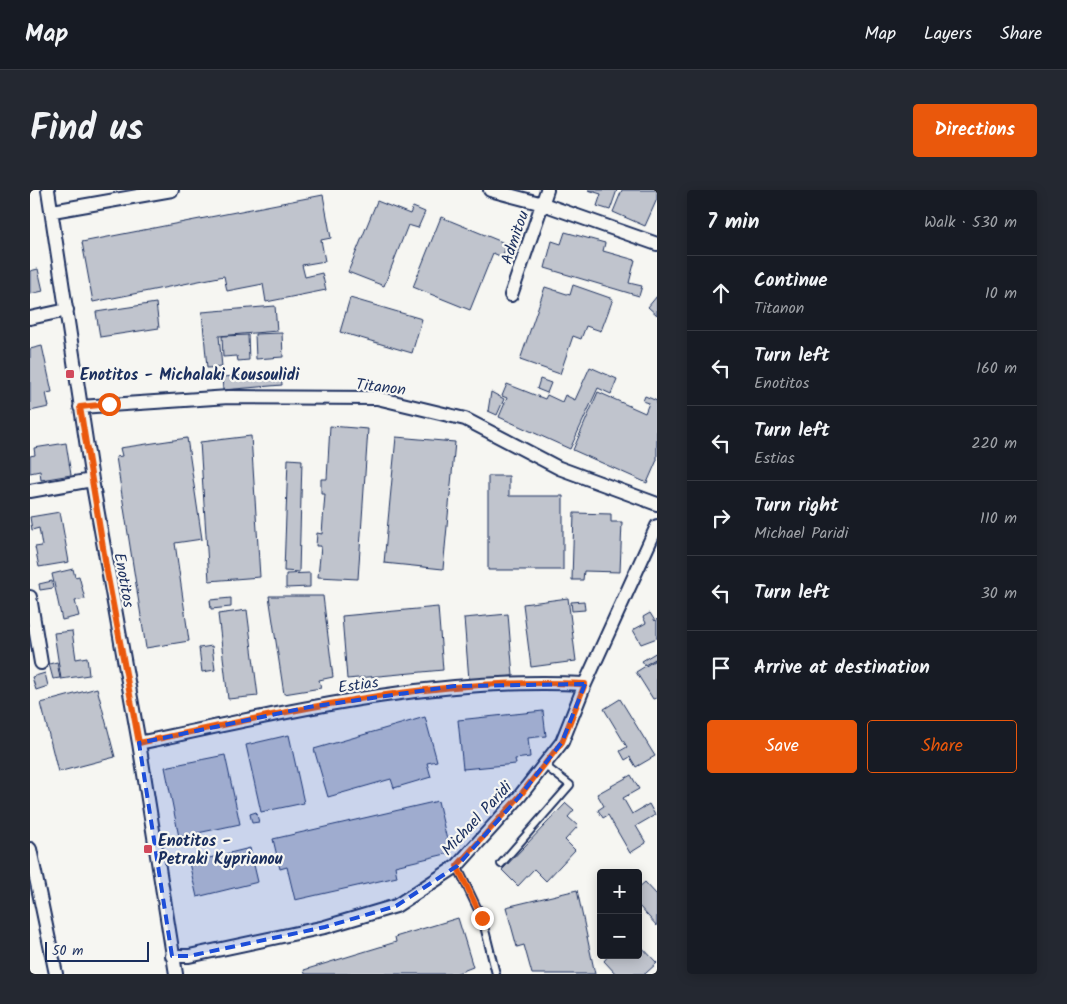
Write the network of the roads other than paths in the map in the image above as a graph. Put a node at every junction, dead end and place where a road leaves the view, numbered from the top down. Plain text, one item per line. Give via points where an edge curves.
1 (48, 190) edge
2 (172, 190) edge
3 (490, 190) edge
4 (547, 190) edge
5 (543, 204) junction
6 (53, 211) junction
7 (657, 244) edge
8 (511, 295) dead end
9 (66, 310) junction
10 (30, 318) edge
11 (80, 407) junction
12 (92, 480) junction
13 (30, 491) edge
14 (657, 504) edge
15 (657, 526) edge
16 (30, 597) edge
17 (32, 623) edge
18 (41, 663) dead end
19 (585, 684) junction
20 (139, 743) junction
21 (544, 765) junction
22 (30, 849) edge
23 (501, 864) dead end
24 (457, 866) junction
25 (172, 956) junction
26 (56, 974) edge
27 (176, 974) edge
28 (496, 974) edge

1 - 6 street, Enotitos
2 - 6 street
3 - 5 street
4 - 5 street, Admitou
5 - 7 street
5 - 8 street, Admitou
6 - 9 street, Enotitos
9 - 10 street
9 - 11 street, Enotitos
11 - 12 street, Enotitos
11 - 14 street, Titanon via 229,396 377,398 465,419 559,468
12 - 13 street
12 - 20 street, Enotitos
15 - 19 street, Michael Paridi
16 - 17 street
17 - 18 street
19 - 20 street, Estias via 541,682 456,686 310,707
19 - 21 street, Michael Paridi via 562,742
20 - 25 street, Enotitos
21 - 23 lane via 570,785
21 - 24 street, Michael Paridi
22 - 26 street
24 - 25 street, Michael Paridi via 396,906 325,927 188,956
24 - 28 lane via 482,918
25 - 27 street, Enotitos

